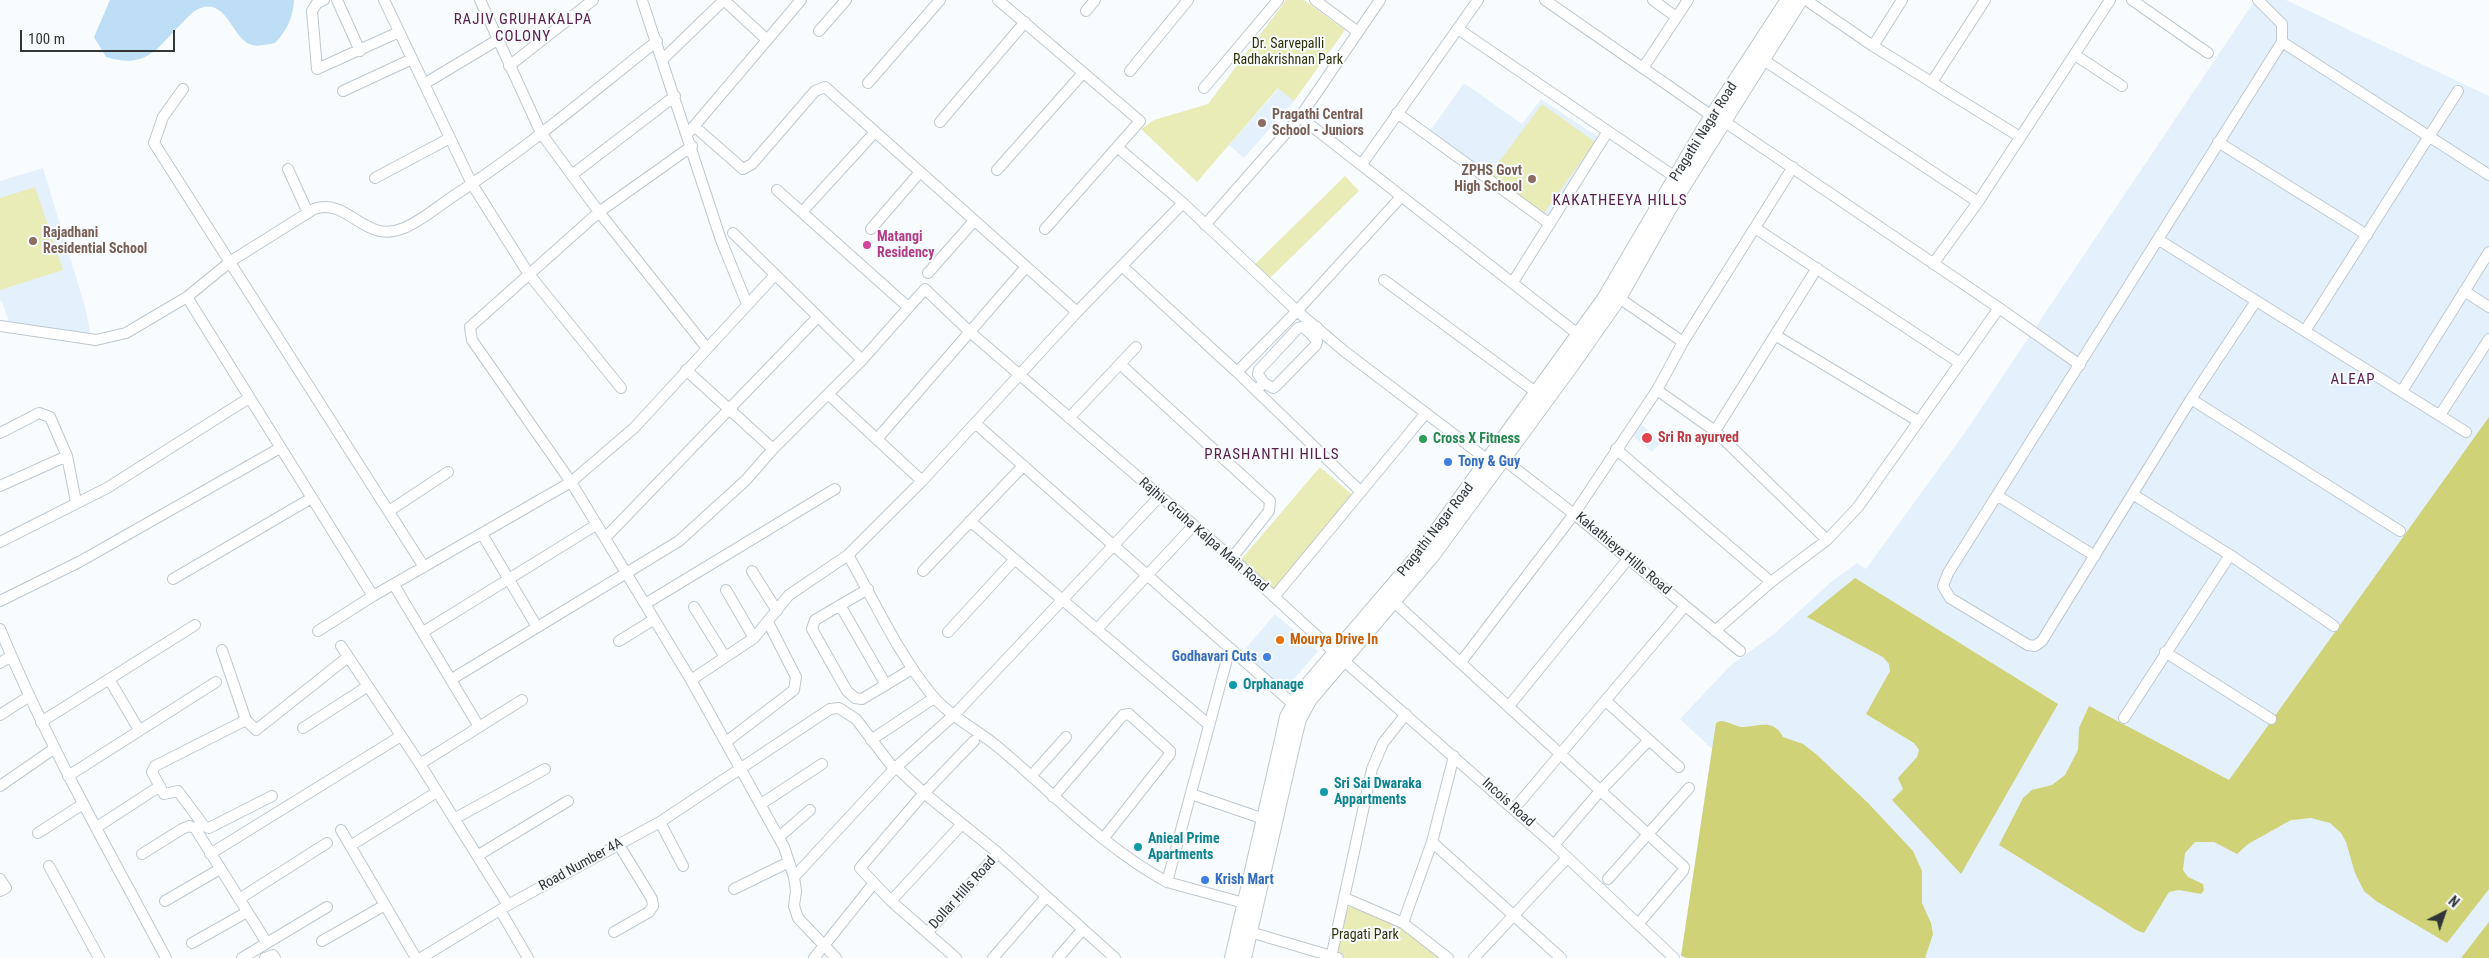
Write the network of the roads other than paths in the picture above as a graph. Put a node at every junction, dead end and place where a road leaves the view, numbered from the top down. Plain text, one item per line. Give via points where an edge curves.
1 (324, 0) edge
2 (337, 0) edge
3 (384, 0) edge
4 (480, 0) edge
5 (593, 0) edge
6 (642, 0) edge
7 (724, 0) edge
8 (801, 0) edge
9 (846, 0) edge
10 (940, 0) edge
11 (998, 0) edge
12 (1095, 0) edge
13 (1188, 0) edge
14 (1278, 0) edge
15 (1315, 0) edge
16 (1380, 0) edge
17 (1478, 0) edge
18 (1545, 0) edge
19 (1652, 0) edge
20 (1688, 0) edge
21 (1788, 0) edge
22 (1800, 0) edge
23 (1806, 0) edge
24 (1902, 0) edge
25 (1985, 0) edge
26 (2110, 0) edge
27 (2132, 0) edge
28 (2258, 0) edge
29 (1086, 11) dead end
30 (1676, 17) junction
31 (1025, 22) junction
32 (1458, 29) junction
33 (818, 31) dead end
34 (399, 32) junction
35 (1358, 32) junction
36 (498, 39) junction
37 (766, 39) junction
38 (656, 41) junction
39 (2282, 42) junction
40 (1873, 46) junction
41 (360, 51) junction
42 (2208, 53) dead end
43 (2075, 55) junction
44 (412, 59) junction
45 (1762, 59) junction
46 (662, 60) junction
47 (509, 66) junction
48 (1643, 68) junction
49 (1130, 71) dead end
50 (1083, 73) junction
51 (1932, 82) junction
52 (868, 83) dead end
53 (424, 84) junction
54 (2122, 86) dead end
55 (1204, 88) dead end
56 (183, 89) dead end
57 (343, 91) dead end
58 (2458, 91) dead end
59 (675, 96) junction
60 (1397, 113) junction
61 (1300, 117) junction
62 (1719, 119) junction
63 (940, 122) dead end
64 (691, 130) junction
65 (1608, 131) junction
66 (875, 132) junction
67 (541, 133) junction
68 (2430, 136) junction
69 (2020, 137) junction
70 (450, 138) junction
71 (2218, 142) junction
72 (692, 146) junction
73 (1117, 147) junction
74 (1362, 164) junction
75 (1793, 167) junction
76 (288, 170) dead end
77 (998, 170) dead end
78 (920, 172) junction
79 (573, 174) junction
80 (2489, 175) edge
81 (1675, 177) junction
82 (375, 178) dead end
83 (472, 184) junction
84 (777, 190) dead end
85 (1401, 197) junction
86 (1978, 202) junction
87 (1183, 203) junction
88 (599, 212) junction
89 (802, 212) junction
90 (308, 213) junction
91 (974, 220) junction
92 (1550, 224) junction
93 (1205, 225) junction
94 (1755, 228) junction
95 (871, 229) dead end
96 (1045, 229) dead end
97 (734, 233) dead end
98 (2367, 235) junction
99 (2159, 240) junction
100 (2489, 252) edge
101 (231, 261) junction
102 (1932, 264) junction
103 (1122, 266) junction
104 (1026, 267) junction
105 (1817, 268) junction
106 (928, 273) dead end
107 (528, 274) junction
108 (775, 275) junction
109 (1384, 280) dead end
110 (1513, 282) junction
111 (2464, 291) junction
112 (187, 297) junction
113 (1619, 298) junction
114 (2256, 301) junction
115 (747, 304) junction
116 (908, 307) junction
117 (2489, 307) edge
118 (1999, 308) junction
119 (1297, 311) junction
120 (1077, 312) junction
121 (818, 317) junction
122 (0, 326) edge
123 (2305, 330) junction
124 (1314, 331) junction
125 (970, 332) junction
126 (1579, 334) junction
127 (1775, 335) junction
128 (2489, 339) edge
129 (1683, 342) junction
130 (706, 347) junction
131 (1136, 347) dead end
132 (862, 360) junction
133 (1960, 363) junction
134 (1120, 364) junction
135 (2080, 365) junction
136 (686, 370) junction
137 (1237, 372) junction
138 (1020, 373) junction
139 (1264, 382) junction
140 (621, 388) dead end
141 (1256, 390) junction
142 (1657, 390) junction
143 (2402, 391) junction
144 (1537, 393) junction
145 (828, 394) junction
146 (249, 398) junction
147 (2191, 399) junction
148 (729, 410) junction
149 (1426, 414) junction
150 (2440, 416) junction
151 (1069, 418) junction
152 (1918, 421) junction
153 (975, 423) junction
154 (1715, 431) junction
155 (2466, 432) dead end
156 (0, 433) edge
157 (877, 439) junction
158 (280, 448) junction
159 (773, 449) junction
160 (1616, 449) junction
161 (67, 456) junction
162 (1503, 460) junction
163 (1489, 461) junction
164 (1023, 466) junction
165 (448, 472) dead end
166 (922, 481) junction
167 (571, 482) junction
168 (0, 486) edge
169 (835, 489) dead end
170 (1361, 492) junction
171 (2134, 495) junction
172 (1159, 496) junction
173 (1998, 496) junction
174 (310, 499) junction
175 (76, 502) junction
176 (389, 511) junction
177 (1574, 514) junction
178 (970, 521) junction
179 (596, 525) junction
180 (1192, 526) junction
181 (2400, 531) dead end
182 (482, 534) junction
183 (605, 538) junction
184 (1827, 540) junction
185 (0, 542) edge
186 (1115, 546) junction
187 (2230, 554) junction
188 (848, 555) junction
189 (2095, 556) junction
190 (1232, 558) junction
191 (1015, 559) junction
192 (1628, 559) junction
193 (424, 567) junction
194 (752, 571) dead end
195 (923, 571) dead end
196 (626, 573) junction
197 (1147, 575) junction
198 (509, 578) junction
199 (173, 579) dead end
200 (1771, 582) junction
201 (394, 585) junction
202 (868, 589) junction
203 (726, 590) dead end
204 (373, 596) junction
205 (1274, 597) junction
206 (1061, 598) junction
207 (0, 600) edge
208 (1394, 602) junction
209 (645, 604) junction
210 (840, 605) junction
211 (1685, 606) junction
212 (694, 607) dead end
213 (777, 611) junction
214 (653, 620) junction
215 (768, 622) junction
216 (195, 625) dead end
217 (2334, 626) dead end
218 (537, 627) junction
219 (0, 629) edge
220 (1097, 629) junction
221 (318, 631) dead end
222 (1715, 631) junction
223 (423, 632) junction
224 (948, 632) dead end
225 (754, 638) junction
226 (620, 641) dead end
227 (341, 646) dead end
228 (1230, 648) junction
229 (222, 650) dead end
230 (1740, 651) dead end
231 (2165, 652) junction
232 (11, 656) junction
233 (348, 657) junction
234 (1340, 657) junction
235 (725, 658) junction
236 (1460, 662) junction
237 (0, 663) edge
238 (912, 668) junction
239 (109, 679) junction
240 (452, 679) junction
241 (691, 680) junction
242 (216, 682) dead end
243 (886, 685) junction
244 (368, 686) junction
245 (28, 697) junction
246 (934, 698) junction
247 (522, 700) dead end
248 (1607, 702) junction
249 (1293, 704) junction
250 (1509, 706) junction
251 (955, 714) junction
252 (1406, 714) junction
253 (0, 715) edge
254 (2124, 718) dead end
255 (2271, 719) dead end
256 (246, 720) junction
257 (41, 722) junction
258 (1208, 724) junction
259 (478, 725) junction
260 (303, 728) dead end
261 (139, 730) junction
262 (401, 736) junction
263 (1066, 737) dead end
264 (871, 740) junction
265 (1649, 740) junction
266 (974, 741) dead end
267 (726, 742) junction
268 (55, 748) junction
269 (1562, 754) junction
270 (1454, 756) junction
271 (420, 764) junction
272 (822, 764) dead end
273 (1679, 767) dead end
274 (545, 769) dead end
275 (895, 769) junction
276 (740, 770) junction
277 (1032, 775) junction
278 (68, 776) junction
279 (0, 786) edge
280 (160, 786) junction
281 (1689, 788) dead end
282 (1600, 791) junction
283 (437, 792) junction
284 (924, 793) junction
285 (1191, 794) junction
286 (272, 796) dead end
287 (1053, 796) junction
288 (568, 801) dead end
289 (83, 804) junction
290 (761, 804) junction
291 (1514, 809) junction
292 (810, 810) dead end
293 (454, 819) junction
294 (1264, 819) junction
295 (660, 822) junction
296 (962, 824) junction
297 (97, 827) junction
298 (341, 830) dead end
299 (1647, 833) junction
300 (38, 834) dead end
301 (779, 837) junction
302 (1102, 839) junction
303 (1432, 842) junction
304 (327, 843) dead end
305 (618, 845) junction
306 (1554, 845) junction
307 (350, 846) junction
308 (998, 853) junction
309 (142, 854) dead end
310 (210, 854) junction
311 (477, 856) junction
312 (1567, 858) junction
313 (789, 862) junction
314 (49, 866) dead end
315 (683, 866) dead end
316 (220, 869) junction
317 (794, 877) junction
318 (0, 879) edge
319 (1608, 879) dead end
320 (1168, 882) junction
321 (874, 883) junction
322 (734, 889) dead end
323 (0, 892) edge
324 (1046, 897) junction
325 (1345, 898) junction
326 (239, 899) junction
327 (165, 901) dead end
328 (891, 901) junction
329 (1244, 903) junction
330 (385, 905) junction
331 (327, 908) dead end
332 (504, 908) junction
333 (247, 912) junction
334 (1514, 916) junction
335 (1403, 923) junction
336 (1639, 923) junction
337 (1083, 929) junction
338 (614, 932) dead end
339 (928, 932) junction
340 (1250, 932) junction
341 (322, 941) dead end
342 (192, 943) dead end
343 (267, 943) junction
344 (824, 948) junction
345 (1333, 957) edge
346 (99, 958) edge
347 (166, 958) edge
348 (242, 958) edge
349 (265, 958) edge
350 (275, 958) edge
351 (416, 958) edge
352 (421, 958) edge
353 (528, 958) edge
354 (814, 958) edge
355 (836, 958) edge
356 (956, 958) edge
357 (993, 958) edge
358 (1058, 958) edge
359 (1115, 958) edge
360 (1232, 958) edge
361 (1244, 958) edge
362 (1448, 958) edge
363 (1474, 958) edge
364 (1561, 958) edge
365 (1674, 958) edge

1 - 41 street via 317,3 312,11 317,69
2 - 41 street
3 - 34 street
4 - 36 street
5 - 47 street
6 - 38 street
7 - 37 street
7 - 46 street
8 - 37 street
9 - 33 street
10 - 52 street
11 - 31 street
12 - 29 street
13 - 49 street
14 - 55 street
15 - 35 street
16 - 35 street
17 - 32 street
18 - 48 street
19 - 30 street
20 - 30 street
21 - 62 main road, Pragathi Nagar Road
22 - 45 main road, Pragathi Nagar Road
23 - 40 street
24 - 40 street
25 - 51 street
26 - 43 street
27 - 42 street
28 - 39 street via 2282,24
30 - 48 street
31 - 50 street
31 - 63 street
32 - 60 street
32 - 65 street
34 - 41 street
34 - 44 street
35 - 61 street
36 - 47 street
36 - 53 street
37 - 64 street
38 - 46 street
38 - 67 street
39 - 68 street
39 - 71 street
40 - 51 street
43 - 54 street
43 - 69 street
44 - 53 street
44 - 57 street
45 - 62 main road, Pragathi Nagar Road
45 - 86 street
46 - 59 street
47 - 67 street
48 - 62 street
50 - 73 street via 1140,121
50 - 77 street
51 - 69 street
53 - 70 street
56 - 101 street via 163,117 154,143
58 - 68 street
59 - 64 street
59 - 79 street
60 - 74 street
60 - 92 street
61 - 74 street
61 - 93 street
62 - 75 street
62 - 81 main road, Pragathi Nagar Road
62 - 113 main road, Pragathi Nagar Road
64 - 66 street via 743,169 752,164 814,91 825,87
64 - 72 street
65 - 81 street
65 - 92 street
66 - 78 street
66 - 89 street
67 - 79 street
67 - 83 street
68 - 80 street
68 - 98 street
69 - 86 street
70 - 82 street
70 - 83 street
71 - 98 street
71 - 99 street
72 - 88 street
72 - 115 street via 721,240
73 - 87 street
73 - 96 street
74 - 85 street
75 - 94 street
75 - 102 street
76 - 90 street
78 - 91 street
78 - 95 street
79 - 88 street
81 - 126 main road, Pragathi Nagar Road via 1604,299
83 - 90 street via 404,228 388,232 365,227 342,211 326,205
83 - 107 street
84 - 89 street
85 - 110 street
85 - 119 street
86 - 102 street
87 - 93 street
87 - 103 street
88 - 107 street
88 - 130 street
89 - 116 street
90 - 101 street
91 - 104 street
91 - 106 street
92 - 110 street
93 - 119 street
94 - 105 street
94 - 129 street
97 - 108 street
98 - 123 street
99 - 114 street
99 - 135 street
100 - 111 street
101 - 112 street
101 - 176 street
102 - 118 street
103 - 120 street
103 - 137 street
104 - 120 street
104 - 125 street
105 - 127 street
105 - 133 street
107 - 140 street
107 - 167 street via 470,327 470,333
108 - 115 street
108 - 121 street
109 - 144 street
110 - 126 street
111 - 117 street
111 - 143 street
112 - 122 street via 126,332 96,340
112 - 146 street
113 - 129 street
113 - 162 main road, Pragathi Nagar Road
114 - 123 street
114 - 147 street
115 - 130 street
116 - 125 street, Rajhiv Gruha Kalpa Main Road via 925,289
116 - 132 street
118 - 133 street
118 - 135 street
119 - 124 street
119 - 137 street
120 - 138 street
121 - 132 street
121 - 148 street
123 - 143 street
124 - 139 street via 1316,345 1290,372 1273,388
124 - 139 street via 1298,328 1259,370
124 - 149 street
125 - 138 street, Rajhiv Gruha Kalpa Main Road
125 - 157 street
126 - 144 main road, Pragathi Nagar Road
127 - 152 street
127 - 154 street
128 - 150 street
129 - 142 street
130 - 136 street
131 - 134 street
132 - 145 street
133 - 152 street
134 - 151 street
134 - 190 street via 1270,501 1269,511
135 - 173 street
136 - 148 street
136 - 167 street via 634,428
137 - 141 street
138 - 151 street, Rajhiv Gruha Kalpa Main Road
138 - 153 street
139 - 141 street
141 - 170 street
142 - 154 street
142 - 160 street
143 - 150 street
144 - 163 main road, Pragathi Nagar Road
145 - 157 street
145 - 159 street
146 - 158 street
146 - 175 street via 107,488
147 - 171 street
147 - 181 street
148 - 159 street
148 - 183 street
149 - 163 street
149 - 170 street
150 - 155 street
151 - 172 street, Rajhiv Gruha Kalpa Main Road
152 - 184 street via 1858,508
153 - 164 street
153 - 166 street
154 - 184 street
156 - 161 street via 44,413 50,417
157 - 166 street
158 - 174 street
158 - 207 street via 78,562
159 - 196 street via 746,480 679,542
160 - 177 street
160 - 200 street
161 - 168 street
161 - 175 street
162 - 177 street, Kakathieya Hills Road
162 - 208 main road, Pragathi Nagar Road
163 - 234 main road, Pragathi Nagar Road
164 - 178 street
164 - 186 street
165 - 176 street
166 - 188 street
167 - 179 street
167 - 182 street
169 - 209 street
170 - 205 street
171 - 187 street
171 - 189 street
172 - 180 street, Rajhiv Gruha Kalpa Main Road
172 - 186 street
173 - 189 street
173 - 189 street via 1944,580 1950,598 2028,645 2035,646 2043,639
174 - 199 street
174 - 204 street
175 - 185 street
176 - 193 street
177 - 192 street, Kakathieya Hills Road
177 - 236 street
178 - 191 street
178 - 195 street
179 - 183 street
179 - 198 street
180 - 190 street, Rajhiv Gruha Kalpa Main Road
180 - 197 street
182 - 193 street
182 - 198 street
183 - 196 street
184 - 200 street
186 - 197 street
186 - 206 street
187 - 217 street
187 - 231 street
188 - 202 street
188 - 213 street via 801,585
190 - 205 street, Rajhiv Gruha Kalpa Main Road
191 - 206 street
191 - 224 street
192 - 211 street, Kakathieya Hills Road
192 - 250 street
193 - 201 street
194 - 213 street
196 - 209 street
196 - 218 street
197 - 220 street
197 - 228 street
198 - 218 street
198 - 223 street
200 - 222 street
201 - 204 street
201 - 223 street
202 - 210 street
202 - 238 street
203 - 225 street
204 - 221 street
205 - 234 street, Rajhiv Gruha Kalpa Main Road
206 - 220 street
206 - 251 street
208 - 234 main road, Pragathi Nagar Road
208 - 236 street
209 - 214 street
210 - 243 street
210 - 243 street via 816,620 812,629 847,691 862,699
211 - 222 street, Kakathieya Hills Road
211 - 248 street
212 - 235 street
213 - 215 street
214 - 226 street
214 - 241 street
215 - 225 street
215 - 267 street via 796,677 794,690
216 - 239 street
218 - 240 street
219 - 232 street
220 - 258 street
222 - 230 street, Kakathieya Hills Road
223 - 240 street
225 - 235 street
227 - 233 street
228 - 249 street
228 - 258 street
229 - 256 street
231 - 254 street
231 - 255 street
232 - 237 street
232 - 245 street
233 - 244 street
233 - 256 street via 256,730
234 - 249 main road, Pragathi Nagar Road via 1312,678
234 - 252 street, Incois Road
234 - 340 main road, Pragathi Nagar Road via 1299,719
235 - 241 street
236 - 250 street
238 - 243 street
238 - 246 street
239 - 257 street
239 - 261 street
240 - 259 street
241 - 267 street
242 - 261 street
244 - 260 street
244 - 262 street
245 - 253 street
245 - 257 street
246 - 251 street
246 - 264 street
247 - 259 street
248 - 265 street
248 - 269 street
249 - 294 main road, Pragathi Nagar Road
250 - 269 street
251 - 275 street
251 - 277 street
252 - 270 street, Incois Road
252 - 325 street via 1383,744 1372,769
256 - 280 street via 155,766 152,772
257 - 268 street
258 - 285 street
259 - 271 street
261 - 278 street
262 - 271 street
262 - 310 street
263 - 277 street
264 - 275 street, Road Number 4A
264 - 276 street, Road Number 4A via 846,710 830,709
265 - 273 street
265 - 282 street
266 - 284 street, Dollar Hills Road
267 - 276 street
268 - 278 street
268 - 279 street
269 - 282 street
269 - 291 street
270 - 291 street, Incois Road
270 - 303 street
271 - 283 street
272 - 290 street
274 - 293 street
275 - 284 street, Road Number 4A
275 - 317 street
276 - 290 street
276 - 295 street, Road Number 4A
277 - 287 street
278 - 289 street
280 - 286 street via 164,794 181,793 204,826 209,828
280 - 297 street
281 - 299 street
282 - 299 street
282 - 306 street
283 - 293 street
283 - 307 street
284 - 296 street, Dollar Hills Road
284 - 321 street, Dollar Hills Road via 860,868
285 - 294 street
285 - 320 street
287 - 302 street
287 - 302 street via 1122,715 1129,714 1170,750 1169,757
288 - 311 street
289 - 297 street
289 - 300 street
290 - 301 street
291 - 306 street, Incois Road
292 - 301 street
293 - 311 street
294 - 329 main road, Pragathi Nagar Road
295 - 305 street, Road Number 4A
295 - 315 street
296 - 308 street, Dollar Hills Road
296 - 328 street
297 - 347 street
298 - 307 street
299 - 319 street
299 - 336 street via 1684,866
301 - 313 street
302 - 320 street via 1138,866
303 - 334 street
303 - 335 street
304 - 326 street
305 - 332 street, Road Number 4A
305 - 338 street via 652,899 653,906 649,912
306 - 312 street, Incois Road
307 - 330 street
308 - 324 street, Dollar Hills Road
308 - 339 street, Dollar Hills Road
309 - 310 street via 189,826 195,828
310 - 316 street
311 - 332 street
312 - 334 street
312 - 336 street, Incois Road
313 - 317 street
313 - 322 street
314 - 346 street
316 - 326 street
316 - 327 street
317 - 344 street via 794,906 798,918
318 - 323 street via 6,888
320 - 329 street
321 - 328 street, Dollar Hills Road
321 - 344 street
324 - 337 street, Dollar Hills Road
324 - 357 street
325 - 335 street
325 - 345 street
326 - 333 street
328 - 339 street, Dollar Hills Road
329 - 360 main road, Pragathi Nagar Road
330 - 341 street
330 - 351 street
331 - 343 street
332 - 352 street, Road Number 4A
332 - 353 street
333 - 342 street
333 - 343 street
334 - 363 street
334 - 364 street
335 - 362 street
336 - 365 street, Incois Road
337 - 358 street
337 - 359 street, Dollar Hills Road
339 - 356 street, Dollar Hills Road
340 - 345 street
340 - 361 main road, Pragathi Nagar Road
343 - 348 street
344 - 354 street
344 - 355 street
349 - 350 street via 270,955

